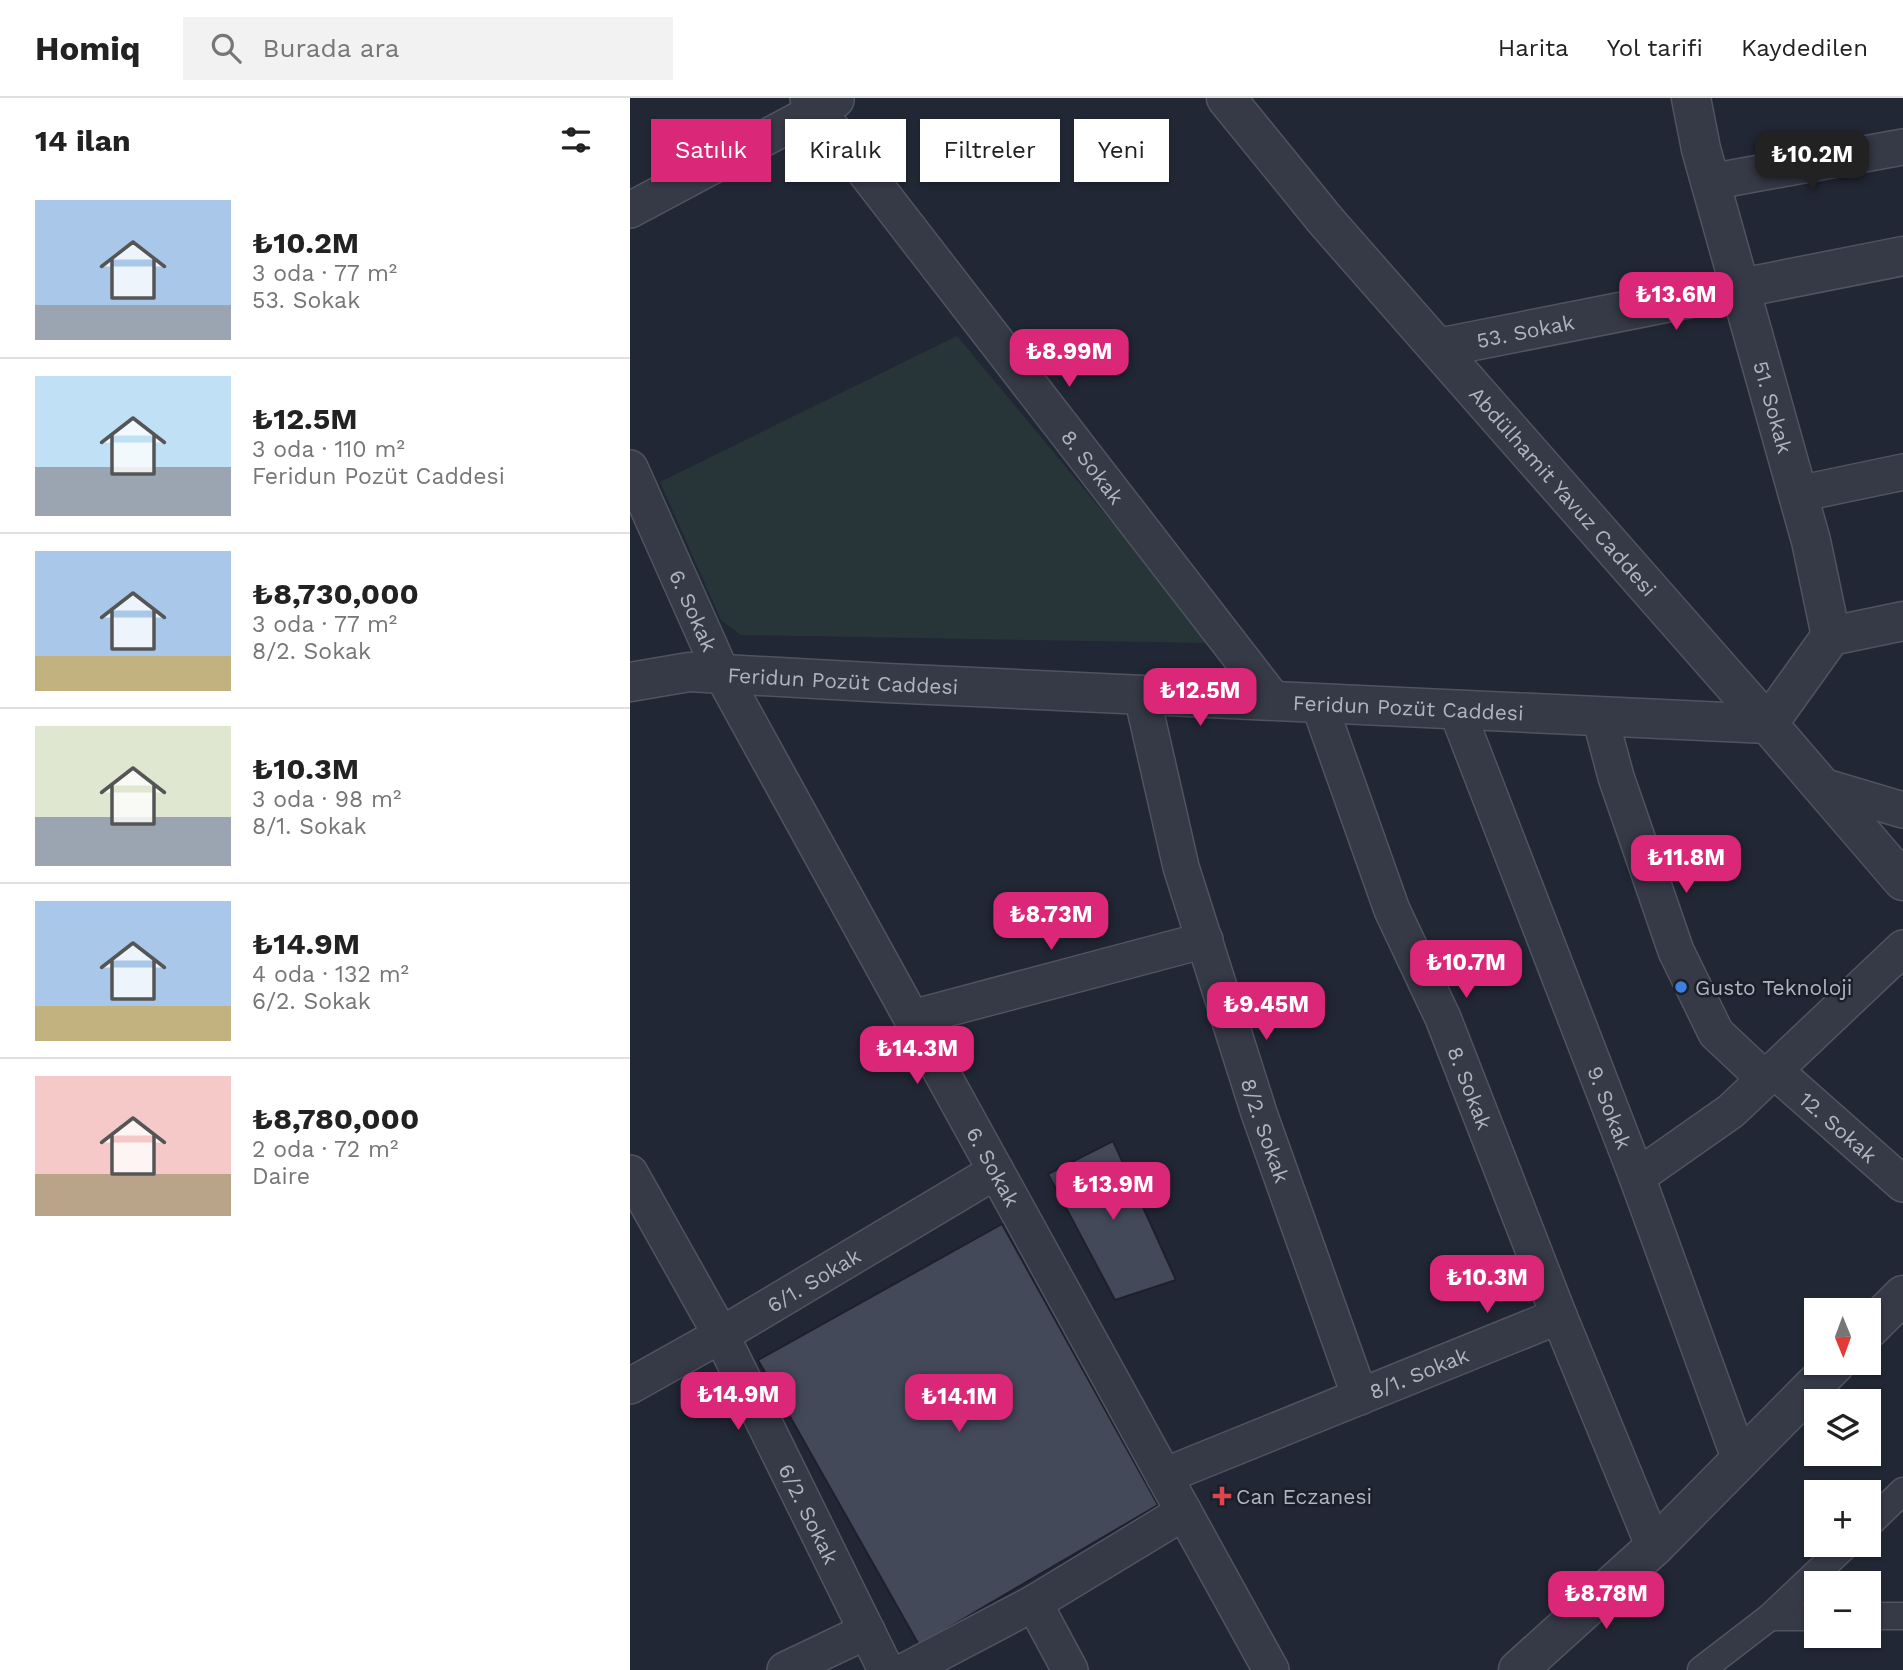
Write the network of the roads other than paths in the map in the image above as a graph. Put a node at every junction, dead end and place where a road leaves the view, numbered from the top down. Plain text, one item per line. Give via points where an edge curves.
1 (1226, 98) edge
2 (1691, 98) edge
3 (822, 102) edge
4 (1903, 147) edge
5 (1710, 182) junction
6 (630, 211) edge
7 (1903, 256) edge
8 (1741, 289) junction
9 (1437, 348) junction
10 (630, 468) edge
11 (1903, 472) edge
12 (1798, 494) junction
13 (1903, 621) edge
14 (1831, 636) junction
15 (722, 674) junction
16 (630, 681) edge
17 (1142, 696) junction
18 (1275, 702) junction
19 (1319, 704) junction
20 (1457, 711) junction
21 (1600, 717) junction
22 (1768, 724) junction
23 (1822, 786) junction
24 (1903, 810) edge
25 (1903, 881) edge
26 (1205, 940) junction
27 (1903, 948) edge
28 (912, 1018) junction
29 (1770, 1074) junction
30 (996, 1171) junction
31 (630, 1173) edge
32 (1637, 1177) junction
33 (1903, 1184) edge
34 (1903, 1295) edge
35 (1559, 1316) junction
36 (1881, 1317) edge
37 (721, 1335) junction
38 (1823, 1376) edge
39 (630, 1386) edge
40 (1360, 1397) junction
41 (1740, 1460) junction
42 (1164, 1476) junction
43 (1903, 1491) edge
44 (1184, 1512) junction
45 (1881, 1512) edge
46 (1654, 1547) junction
47 (1833, 1557) edge
48 (1034, 1602) junction
49 (1804, 1616) edge
50 (1881, 1616) edge
51 (1903, 1616) edge
52 (1770, 1617) junction
53 (867, 1631) junction
54 (786, 1670) edge
55 (886, 1670) edge
56 (907, 1670) edge
57 (1070, 1670) edge
58 (1271, 1670) edge
59 (1518, 1670) edge
60 (1701, 1670) edge

1 - 9 street, Abdülhamit Yavuz Caddesi
2 - 5 street, 51. Sokak
3 - 6 street
3 - 18 street, 8. Sokak
4 - 5 street
5 - 8 street, 51. Sokak
7 - 8 street, 53. Sokak
8 - 9 street, 53. Sokak
8 - 12 street, 51. Sokak
9 - 22 street, Abdülhamit Yavuz Caddesi
10 - 15 street, 6. Sokak
11 - 12 street
12 - 14 street, 51. Sokak
13 - 14 street
14 - 22 street
15 - 16 street, Feridun Pozüt Caddesi via 689,672
15 - 17 street, Feridun Pozüt Caddesi
15 - 28 street, 6. Sokak
17 - 18 street, Feridun Pozüt Caddesi
17 - 26 street, 8/2. Sokak via 1181,867
18 - 19 street, Feridun Pozüt Caddesi
19 - 20 street, Feridun Pozüt Caddesi
19 - 35 street, 8. Sokak via 1392,910 1443,1018
20 - 21 street, Feridun Pozüt Caddesi
20 - 32 street, 9. Sokak
21 - 22 street, Feridun Pozüt Caddesi
21 - 29 street, 12. Sokak via 1676,951 1716,1033
22 - 23 street, Abdülhamit Yavuz Caddesi
23 - 24 street
23 - 25 street, Abdülhamit Yavuz Caddesi
26 - 28 street
26 - 40 street, 8/2. Sokak via 1259,1113
27 - 29 street, 9. Sokak
28 - 30 street, 6. Sokak
29 - 32 street, 9. Sokak via 1731,1111
29 - 33 street, 12. Sokak
30 - 37 street, 6/1. Sokak
30 - 42 street, 6. Sokak
31 - 37 street, 6/2. Sokak
32 - 41 street
34 - 36 street
35 - 40 street, 8/1. Sokak
35 - 46 street
37 - 39 street, 6/1. Sokak
37 - 53 street, 6/2. Sokak
38 - 41 street
40 - 42 street, 8/1. Sokak
41 - 46 street
42 - 44 street, 6. Sokak
43 - 45 street
44 - 48 street
44 - 58 street, 6. Sokak
46 - 59 street
47 - 52 street
48 - 56 street
48 - 57 street
49 - 52 street
50 - 51 street
52 - 60 street
53 - 54 street
53 - 55 street, 6/2. Sokak

